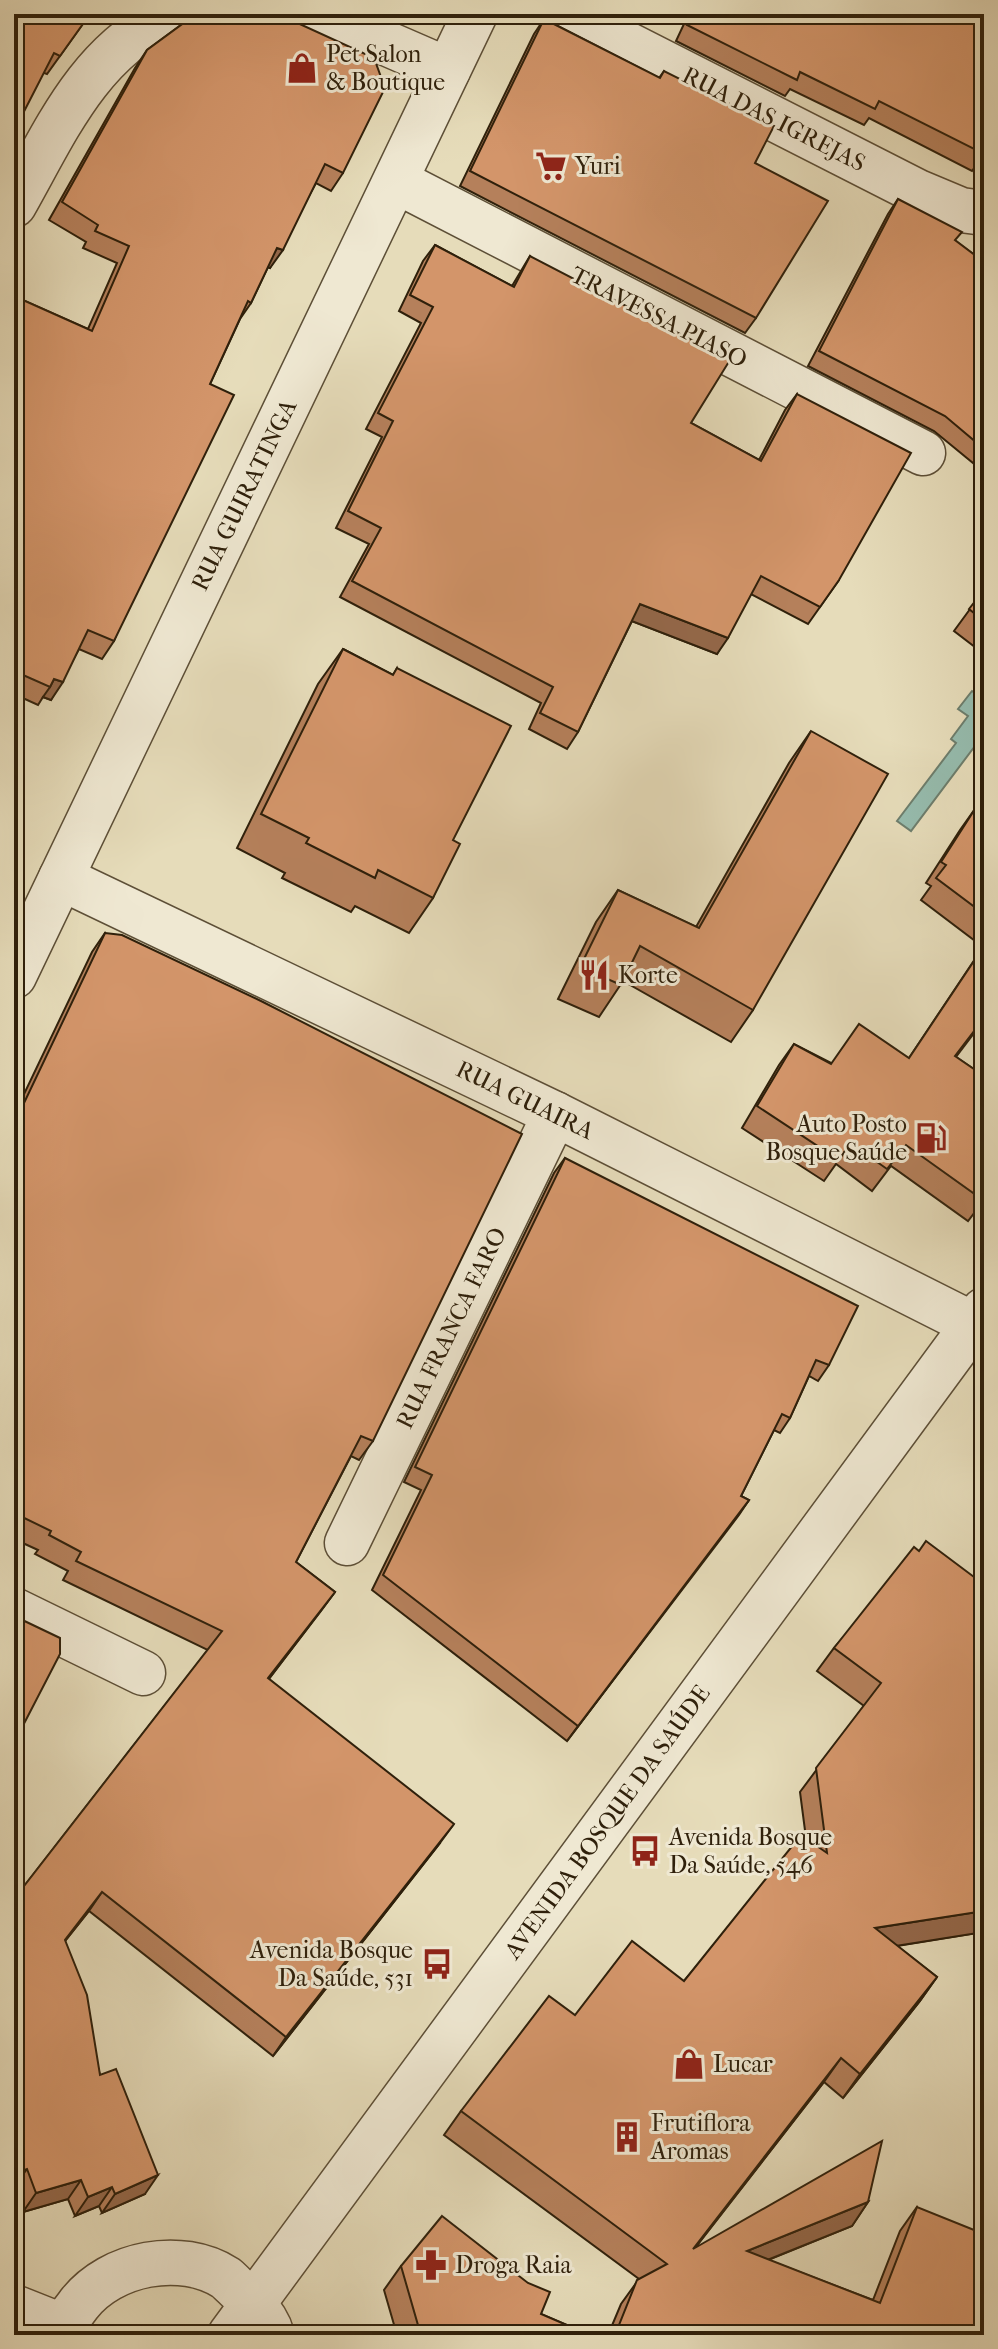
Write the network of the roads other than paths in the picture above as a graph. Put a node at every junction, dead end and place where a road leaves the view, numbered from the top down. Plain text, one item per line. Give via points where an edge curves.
1 (169, 14) edge
2 (319, 14) edge
3 (475, 14) edge
4 (568, 14) edge
5 (448, 70) junction
6 (396, 181) junction
7 (14, 205) edge
8 (984, 213) edge
9 (923, 453) dead end
10 (61, 878) junction
11 (14, 976) edge
12 (555, 1114) junction
13 (980, 1322) edge
14 (347, 1543) dead end
15 (14, 1610) edge
16 (143, 1673) dead end
17 (14, 2307) edge
18 (252, 2324) edge
19 (61, 2331) edge

1 - 7 street via 94,71
2 - 5 street
3 - 5 street, RUA GUIRATINGA
4 - 8 street, RUA DAS IGREJAS via 918,192 961,210
5 - 6 street, RUA GUIRATINGA
6 - 9 street, TRAVESSA PIASO
6 - 10 street, RUA GUIRATINGA
10 - 11 street, RUA GUIRATINGA
10 - 12 street, RUA GUAIRA
12 - 13 street, RUA GUAIRA
12 - 14 street, RUA FRANCA FARO
13 - 18 street, AVENIDA BOSQUE DA SAÚDE
15 - 16 street
17 - 19 street
18 - 19 street via 225,2278 199,2267 159,2263 134,2267 87,2293

